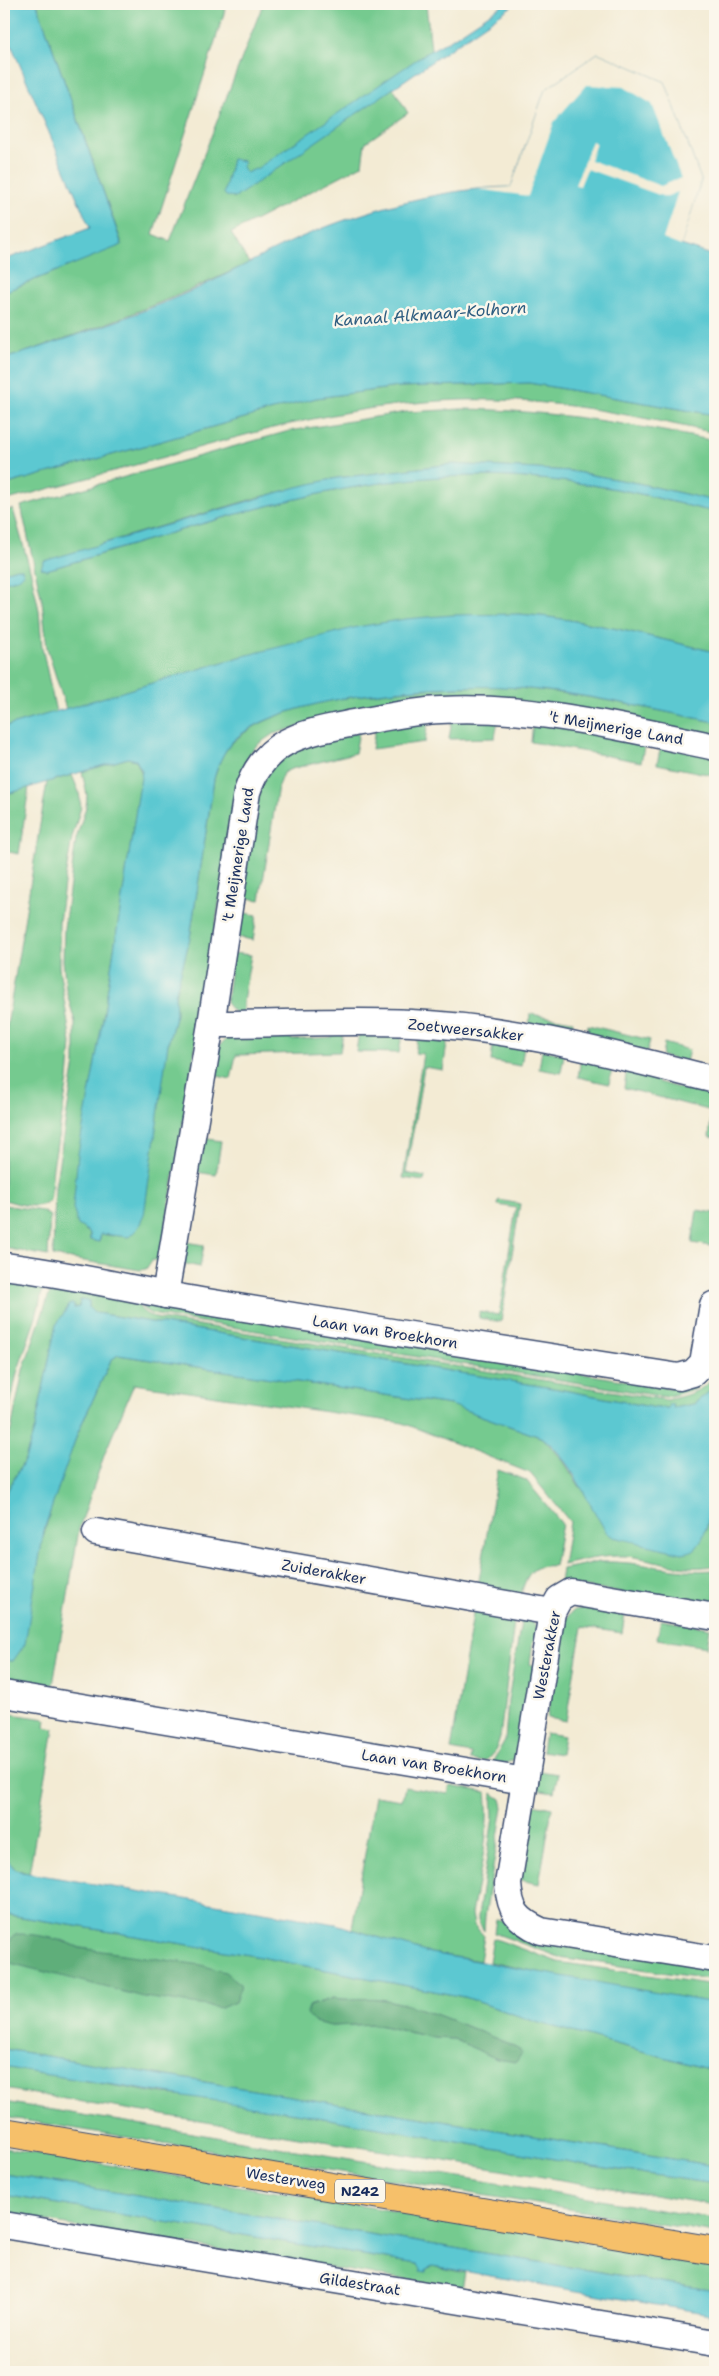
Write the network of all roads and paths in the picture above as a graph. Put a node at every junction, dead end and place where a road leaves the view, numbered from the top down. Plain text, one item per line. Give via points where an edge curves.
1 (715, 747) edge
2 (211, 1024) junction
3 (715, 1080) edge
4 (4, 1266) edge
5 (165, 1295) junction
6 (715, 1302) edge
7 (96, 1532) dead end
8 (552, 1612) junction
9 (715, 1617) edge
10 (4, 1694) edge
11 (525, 1781) junction
12 (715, 1959) edge
13 (4, 2132) edge
14 (4, 2225) edge
15 (715, 2251) edge
16 (715, 2344) edge

1 - 2 street, 't Meijmerige Land via 604,724 533,714 470,710 404,714 314,732 287,741 258,766 247,792
2 - 3 street, Zoetweersakker via 411,1023 488,1031 578,1046
2 - 5 street, 't Meijmerige Land
4 - 5 street, Laan van Broekhorn via 52,1272
5 - 6 street, Laan van Broekhorn via 679,1377 693,1373 703,1363
7 - 8 street, Zuiderakker
8 - 9 street, Westerakker via 559,1599 571,1592
8 - 11 street, Westerakker
10 - 11 street, Laan van Broekhorn
11 - 12 street, Laan van Broekhorn via 508,1884 514,1911 524,1924 541,1931
13 - 15 main road, Westerweg / N242
14 - 16 street, Gildestraat

